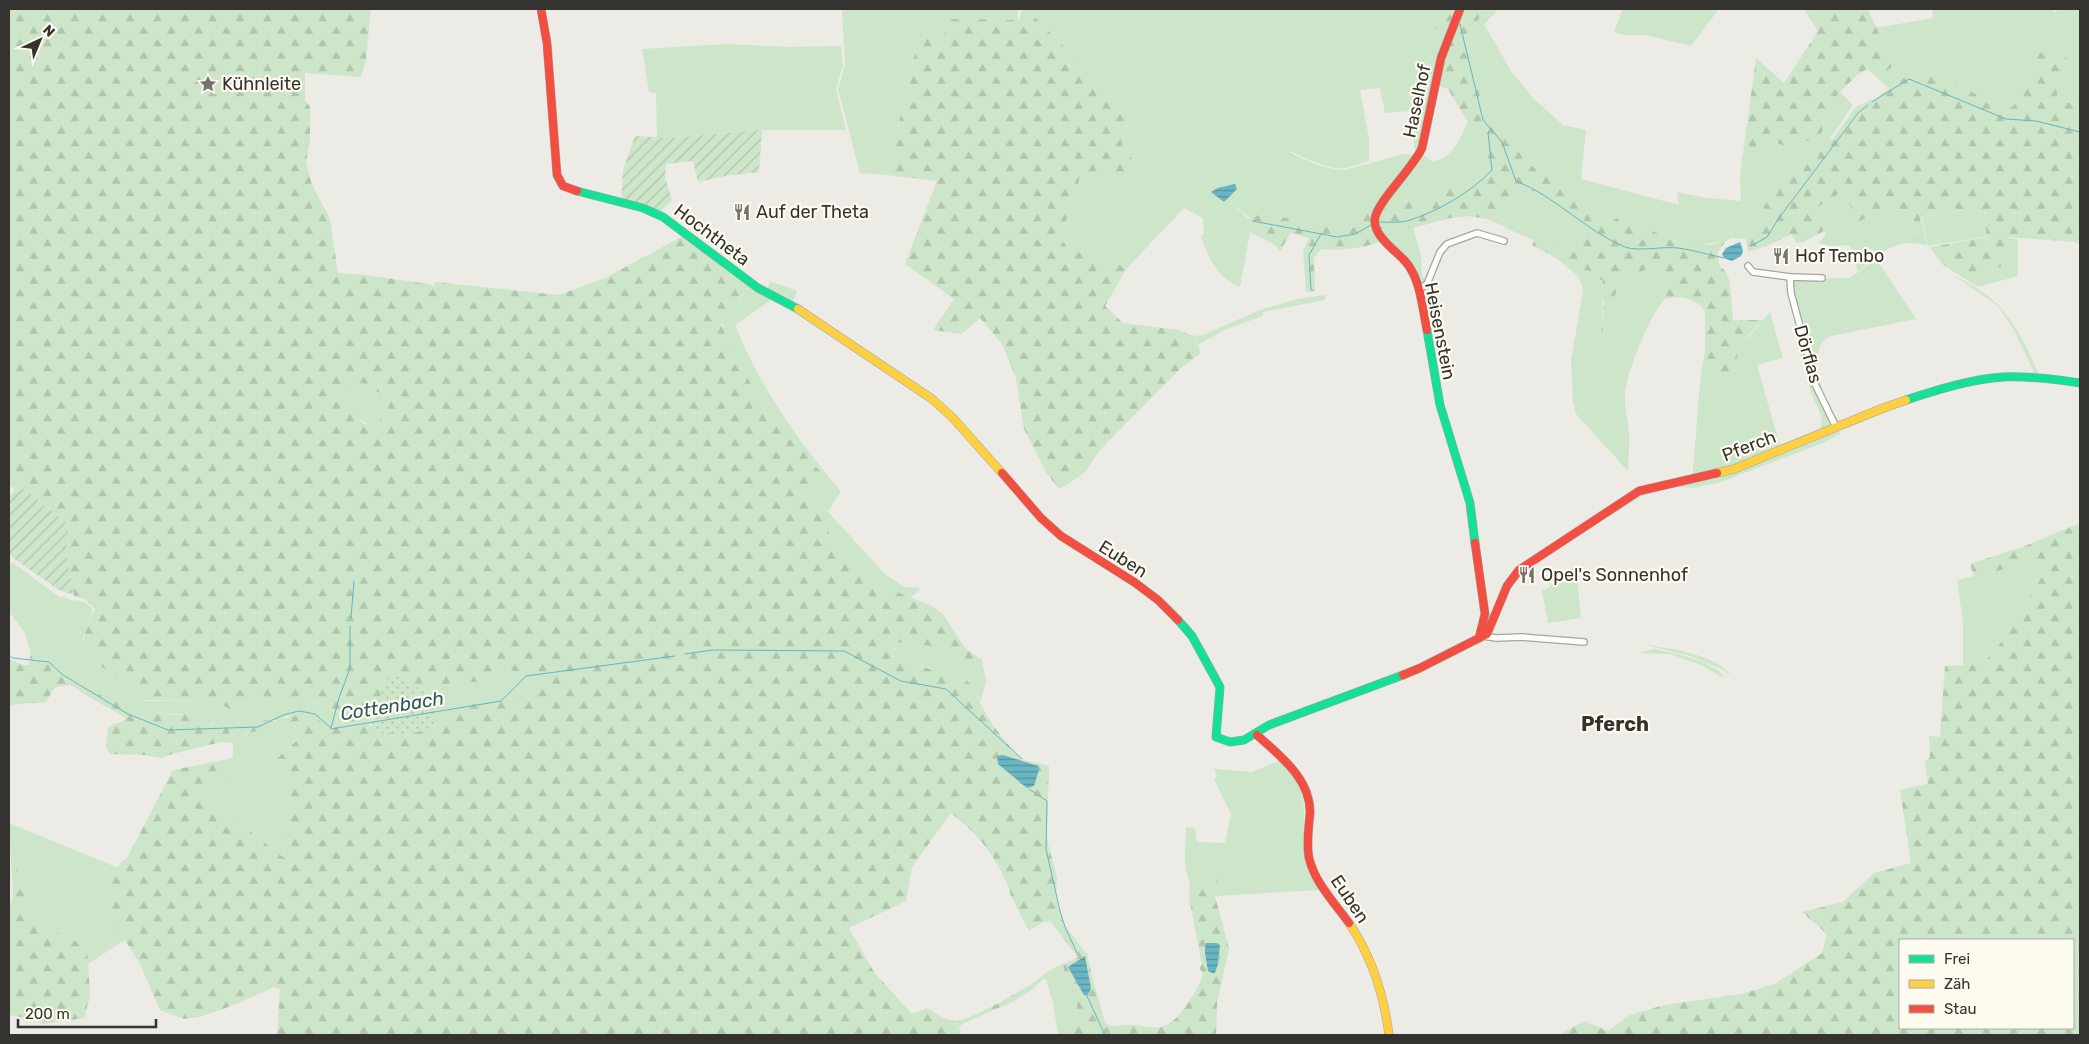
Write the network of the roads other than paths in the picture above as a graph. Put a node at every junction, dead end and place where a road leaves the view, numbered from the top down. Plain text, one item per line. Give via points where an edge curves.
1 (541, 9) edge
2 (1460, 9) edge
3 (1375, 218) joint
4 (1504, 241) dead end
5 (1748, 266) dead end
6 (1790, 277) junction
7 (1822, 278) dead end
8 (1419, 289) junction
9 (2080, 383) edge
10 (932, 399) joint
11 (1836, 427) junction
12 (1481, 637) junction
13 (1584, 642) dead end
14 (1420, 668) joint
15 (1257, 735) junction
16 (1389, 1035) edge

1 - 10 street, Hochtheta via 547,43 557,175 563,186 643,208 663,217 750,283 793,306
2 - 3 street, Haselhof via 1441,58 1422,148
3 - 8 street, Heisenstein via 1376,229 1407,263
4 - 8 street via 1477,233 1447,244 1440,252 1427,284
5 - 6 street via 1753,272
6 - 7 street
6 - 11 street, Dörflas via 1791,293 1816,386
8 - 12 street, Heisenstein via 1433,375 1470,503 1485,614
9 - 11 street, Pferch via 2033,377 1986,379 1920,396
10 - 15 street, Euben via 1060,536 1134,582 1186,628 1220,687 1216,737 1226,742 1242,741
11 - 12 street, Pferch via 1734,469 1640,491 1519,570 1507,586 1490,630
12 - 13 street
12 - 14 street, Pferch
14 - 15 street, Euben via 1269,726
15 - 16 street, Euben via 1305,786 1309,857 1315,874 1352,927 1372,966 1382,996

